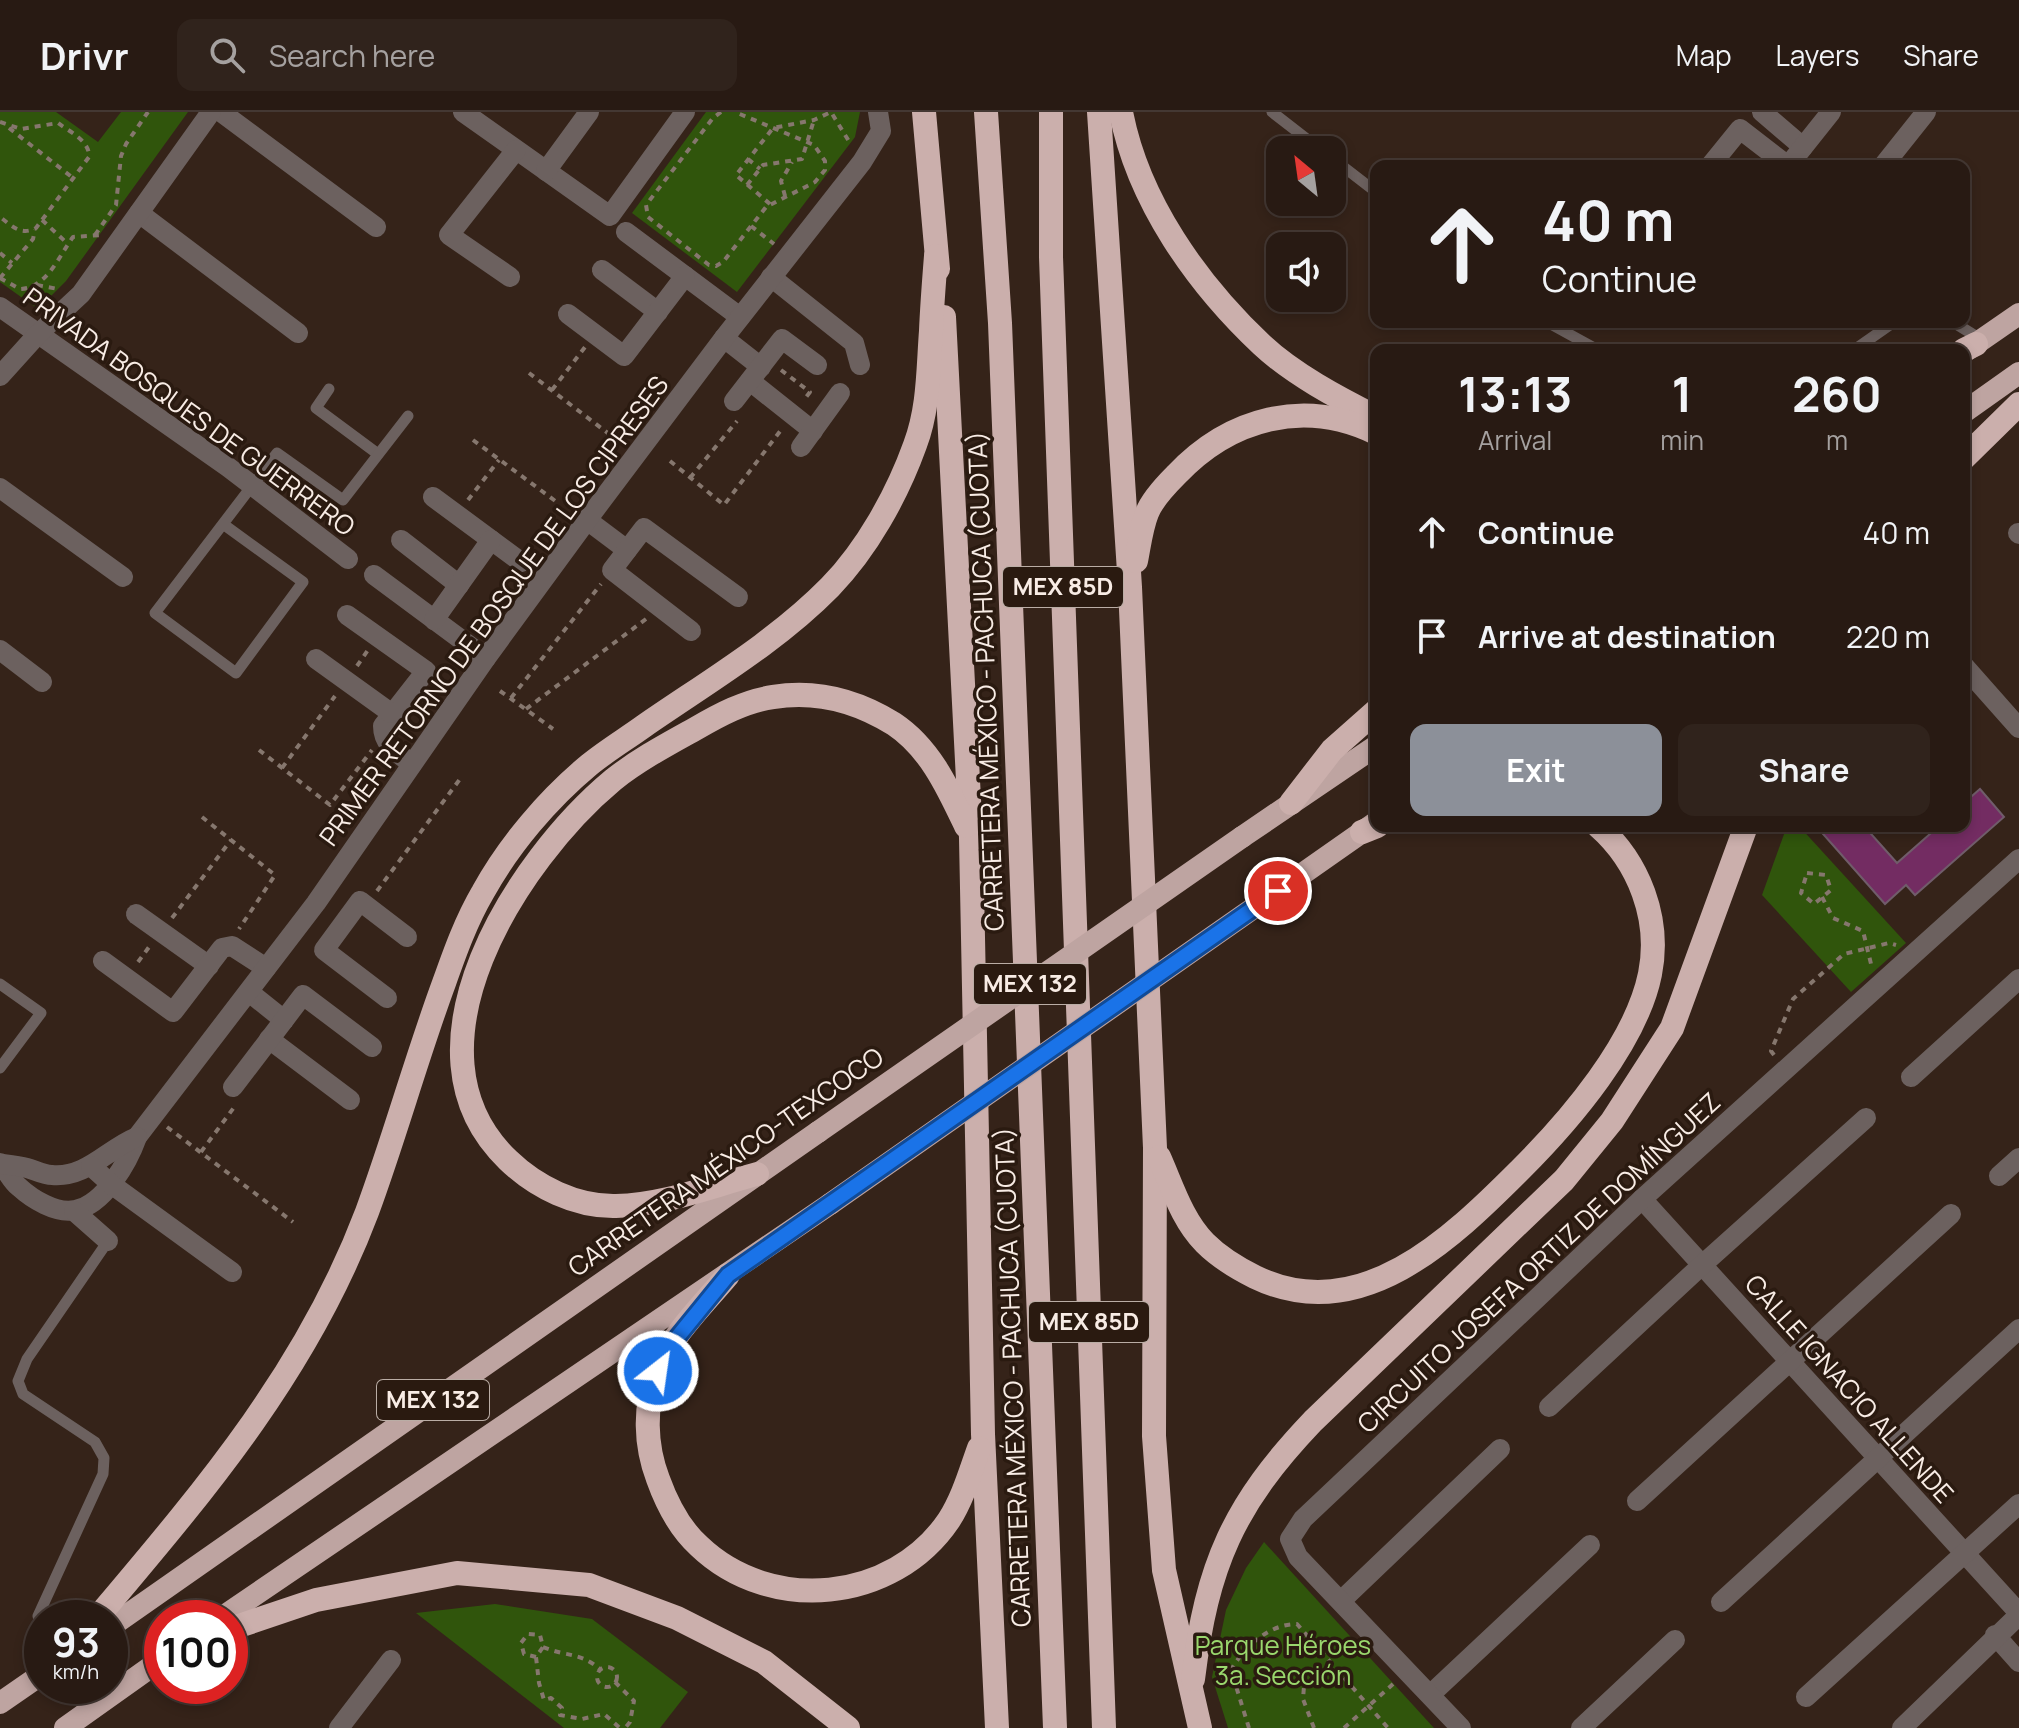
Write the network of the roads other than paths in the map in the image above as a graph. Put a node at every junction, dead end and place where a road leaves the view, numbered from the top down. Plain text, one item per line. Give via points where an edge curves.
1 (211, 112) edge
2 (221, 112) edge
3 (463, 112) edge
4 (589, 112) edge
5 (685, 112) edge
6 (878, 112) edge
7 (924, 112) edge
8 (986, 112) edge
9 (1051, 112) edge
10 (1099, 112) edge
11 (1121, 112) edge
12 (1272, 112) edge
13 (1762, 112) edge
14 (1831, 112) edge
15 (1926, 112) edge
16 (1303, 136) edge
17 (1803, 147) junction
18 (516, 150) junction
19 (1715, 160) edge
20 (1780, 160) edge
21 (1793, 160) edge
22 (1888, 160) edge
23 (1346, 169) edge
24 (546, 171) junction
25 (1370, 187) edge
26 (139, 213) junction
27 (376, 227) dead end
28 (626, 232) dead end
29 (936, 256) junction
30 (602, 270) dead end
31 (685, 276) junction
32 (510, 277) dead end
33 (771, 277) junction
34 (0, 307) edge
35 (658, 312) junction
36 (568, 314) dead end
37 (2019, 314) edge
38 (740, 317) junction
39 (1558, 328) edge
40 (1885, 328) edge
41 (298, 333) dead end
42 (37, 335) junction
43 (724, 338) junction
44 (1587, 344) edge
45 (1863, 344) edge
46 (1971, 347) edge
47 (817, 365) dead end
48 (860, 365) dead end
49 (2019, 373) edge
50 (760, 374) junction
51 (0, 376) edge
52 (329, 389) dead end
53 (840, 393) dead end
54 (734, 401) dead end
55 (2019, 404) edge
56 (1970, 408) edge
57 (1370, 414) edge
58 (408, 416) dead end
59 (1370, 430) edge
60 (1970, 452) edge
61 (378, 454) junction
62 (252, 486) junction
63 (0, 488) edge
64 (433, 497) dead end
65 (587, 520) junction
66 (223, 524) junction
67 (401, 540) dead end
68 (491, 540) junction
69 (627, 550) junction
70 (348, 559) dead end
71 (521, 562) dead end
72 (374, 575) dead end
73 (123, 577) dead end
74 (459, 585) junction
75 (1130, 587) junction
76 (738, 597) dead end
77 (347, 615) dead end
78 (434, 620) junction
79 (691, 631) dead end
80 (0, 650) edge
81 (486, 658) junction
82 (316, 659) dead end
83 (1970, 673) edge
84 (42, 682) dead end
85 (391, 713) junction
86 (1370, 716) edge
87 (2019, 728) edge
88 (1370, 750) edge
89 (412, 764) junction
90 (1291, 803) junction
91 (1370, 828) edge
92 (1603, 832) edge
93 (1744, 832) edge
94 (971, 838) junction
95 (2019, 860) edge
96 (316, 903) junction
97 (136, 914) dead end
98 (341, 925) junction
99 (407, 937) dead end
100 (103, 961) dead end
101 (209, 966) junction
102 (266, 968) junction
103 (2019, 979) edge
104 (0, 984) edge
105 (249, 992) junction
106 (387, 998) dead end
107 (284, 1020) junction
108 (269, 1039) junction
109 (372, 1047) dead end
110 (0, 1068) edge
111 (1911, 1077) dead end
112 (233, 1087) dead end
113 (350, 1100) dead end
114 (1866, 1118) dead end
115 (137, 1137) junction
116 (1155, 1148) junction
117 (2019, 1158) edge
118 (1, 1163) edge
119 (91, 1166) junction
120 (757, 1174) junction
121 (1999, 1176) dead end
122 (111, 1184) junction
123 (1642, 1199) junction
124 (74, 1211) junction
125 (1951, 1214) dead end
126 (108, 1241) joint
127 (1702, 1265) junction
128 (232, 1272) dead end
129 (728, 1275) junction
130 (2019, 1329) edge
131 (1790, 1363) junction
132 (1549, 1407) dead end
133 (983, 1434) junction
134 (1500, 1449) dead end
135 (1876, 1458) junction
136 (1637, 1501) dead end
137 (2019, 1504) edge
138 (1590, 1545) dead end
139 (1963, 1553) junction
140 (45, 1600) edge
141 (112, 1600) edge
142 (248, 1600) edge
143 (1342, 1600) junction
144 (1721, 1602) dead end
145 (128, 1614) edge
146 (2019, 1614) edge
147 (248, 1623) edge
148 (1995, 1635) junction
149 (1675, 1640) dead end
150 (391, 1660) dead end
151 (2019, 1662) edge
152 (144, 1672) edge
153 (24, 1686) edge
154 (1431, 1694) junction
155 (1191, 1697) junction
156 (1806, 1697) dead end
157 (0, 1703) edge
158 (65, 1728) edge
159 (339, 1728) edge
160 (848, 1728) edge
161 (997, 1728) edge
162 (1055, 1728) edge
163 (1104, 1728) edge
164 (1200, 1728) edge
165 (1461, 1728) edge
166 (1581, 1728) edge
167 (1902, 1728) edge

1 - 26 street
2 - 27 street
3 - 18 street
4 - 24 street
5 - 24 street via 610,216
6 - 33 street, PRIMER RETORNO DE BOSQUE DE LOS CIPRESES via 881,131 862,162
7 - 29 highway
8 - 162 highway, CARRETERA MÉXICO - PACHUCA (CUOTA) / MEX 85D via 1000,323
9 - 163 highway, MEX 85D via 1051,257
10 - 75 highway
11 - 57 highway via 1150,197 1200,280 1264,347
12 - 16 lane
13 - 17 street
14 - 17 street
15 - 22 street
17 - 21 street
18 - 24 street
18 - 32 street via 449,235
19 - 20 street via 1740,129
23 - 25 lane
26 - 41 street
26 - 42 street via 81,294
28 - 31 street
29 - 94 highway via 946,330
29 - 141 highway via 928,397 916,443 872,530 830,587 742,658 590,764 513,847 464,929 336,1284 271,1399 230,1458
30 - 35 street
31 - 35 street
31 - 38 street
33 - 38 street, PRIMER RETORNO DE BOSQUE DE LOS CIPRESES
33 - 48 street via 854,343
34 - 42 street, PRIVADA BOSQUES DE GUERRERO
35 - 36 street via 624,356
37 - 46 highway
38 - 43 street, PRIMER RETORNO DE BOSQUE DE LOS CIPRESES
39 - 44 lane
40 - 45 lane
42 - 51 street
42 - 62 street, PRIVADA BOSQUES DE GUERRERO
43 - 50 street
43 - 65 street, PRIMER RETORNO DE BOSQUE DE LOS CIPRESES
47 - 50 street via 782,339
49 - 56 highway
50 - 53 street via 807,439
50 - 54 street
52 - 61 lane via 316,408
55 - 60 highway
58 - 61 lane
59 - 75 highway via 1329,417 1293,414 1228,434 1196,454 1147,512
61 - 62 lane via 343,500 277,453
62 - 66 lane
62 - 70 street, PRIVADA BOSQUES DE GUERRERO
63 - 73 street
64 - 68 street
65 - 69 street
65 - 81 street, PRIMER RETORNO DE BOSQUE DE LOS CIPRESES
66 - 66 lane via 155,613 236,673 303,582
67 - 74 street
68 - 71 street
68 - 74 street
69 - 76 street via 644,528
69 - 79 street via 612,570
72 - 78 street
74 - 78 street
75 - 116 highway
77 - 85 street via 426,671
78 - 81 street
80 - 84 street
81 - 89 street, PRIMER RETORNO DE BOSQUE DE LOS CIPRESES
82 - 85 street
83 - 87 street
85 - 89 street via 383,736
86 - 90 highway via 1332,750
88 - 90 highway, CARRETERA MÉXICO-TEXCOCO / MEX 132
89 - 96 street, PRIMER RETORNO DE BOSQUE DE LOS CIPRESES
90 - 120 highway, CARRETERA MÉXICO-TEXCOCO / MEX 132, bridge
91 - 129 highway, MEX 132, bridge
92 - 116 highway via 1645,892 1650,973 1635,1017 1601,1076 1553,1138 1452,1234 1404,1268 1360,1288 1319,1294 1274,1286 1236,1268 1204,1242 1182,1210
93 - 155 highway via 1672,1028 1612,1121 1564,1180 1313,1421 1251,1494 1212,1576
94 - 120 highway via 938,771 917,744 895,725 842,699 809,694 771,697 725,712 664,746 614,780 530,869 476,971 462,1039 469,1099 498,1151 546,1189 577,1201 613,1206 649,1203
94 - 133 highway
95 - 123 street, CIRCUITO JOSEFA ORTIZ DE DOMÍNGUEZ
96 - 98 street
96 - 102 street, PRIMER RETORNO DE BOSQUE DE LOS CIPRESES
97 - 101 street
98 - 99 street via 360,901
98 - 106 street via 324,950
100 - 101 street via 173,1012
101 - 102 street via 222,948 232,946
102 - 105 street, PRIMER RETORNO DE BOSQUE DE LOS CIPRESES
103 - 111 street
104 - 110 lane via 41,1013
105 - 107 street
105 - 115 street, PRIMER RETORNO DE BOSQUE DE LOS CIPRESES
107 - 108 street
107 - 109 street via 303,995
108 - 112 street
108 - 113 street
114 - 127 street
115 - 119 street, PRIMER RETORNO DE BOSQUE DE LOS CIPRESES
115 - 122 street, PRIMER RETORNO DE BOSQUE DE LOS CIPRESES
116 - 155 highway via 1154,1436 1164,1570
117 - 121 street
118 - 119 street, PRIMER RETORNO DE BOSQUE DE LOS CIPRESES via 49,1175 74,1175
118 - 124 street, PRIMER RETORNO DE BOSQUE DE LOS CIPRESES via 18,1187 50,1208
119 - 122 street
120 - 145 highway, CARRETERA MÉXICO-TEXCOCO / MEX 132
122 - 124 street, PRIMER RETORNO DE BOSQUE DE LOS CIPRESES
122 - 128 street
123 - 127 street, CALLE IGNACIO ALLENDE
123 - 143 street, CIRCUITO JOSEFA ORTIZ DE DOMÍNGUEZ via 1303,1519 1290,1539 1298,1557
124 - 126 street
125 - 131 street
126 - 140 lane via 27,1359 18,1381 23,1394 95,1442 104,1458 103,1474
127 - 131 street, CALLE IGNACIO ALLENDE
127 - 132 street
129 - 133 highway via 671,1345 650,1395 647,1424 654,1469 668,1503 685,1531 716,1560 773,1587 815,1592 880,1578 930,1543 948,1521 963,1495
129 - 142 highway, MEX 132
130 - 135 street
131 - 135 street, CALLE IGNACIO ALLENDE
131 - 136 street
133 - 161 highway
134 - 143 street
135 - 139 street, CALLE IGNACIO ALLENDE
135 - 144 street
137 - 139 street
138 - 154 street
139 - 146 street, CALLE IGNACIO ALLENDE
139 - 156 street
143 - 154 street, CIRCUITO JOSEFA ORTIZ DE DOMÍNGUEZ
146 - 148 street
147 - 160 highway via 316,1600 457,1573 589,1585 677,1618 764,1662
148 - 151 street
148 - 167 street
149 - 166 street
150 - 159 street
152 - 158 highway
153 - 157 highway
154 - 165 street, CIRCUITO JOSEFA ORTIZ DE DOMÍNGUEZ
155 - 164 highway

